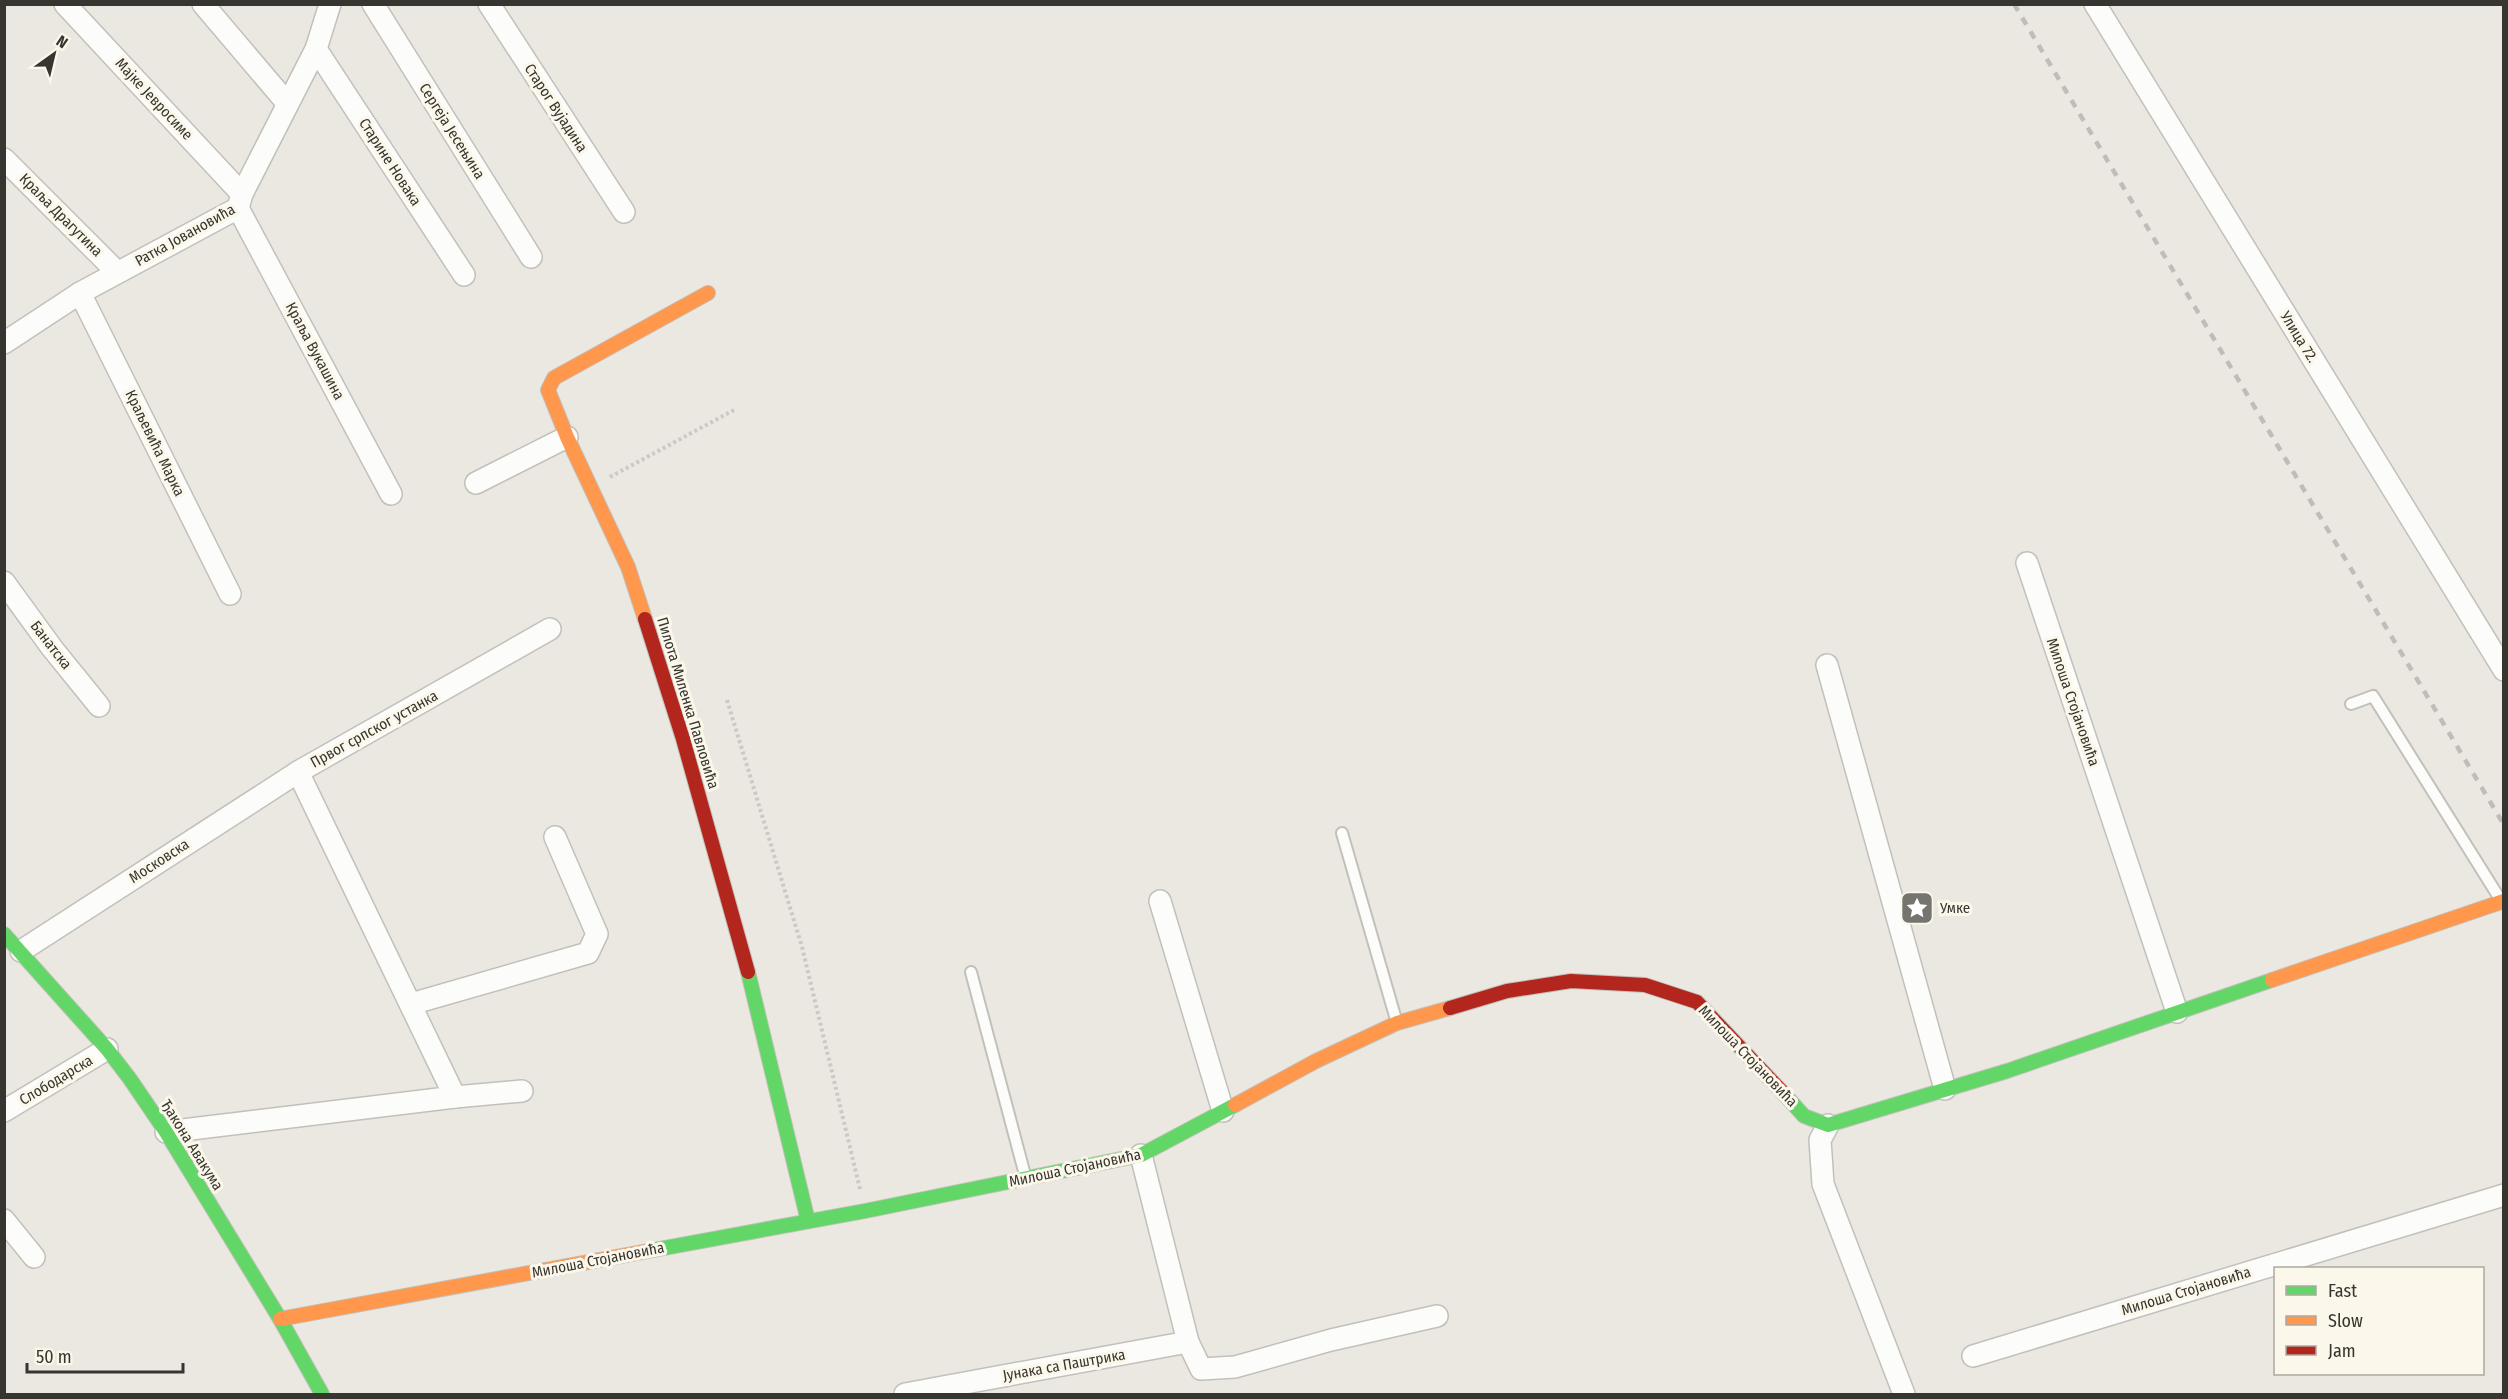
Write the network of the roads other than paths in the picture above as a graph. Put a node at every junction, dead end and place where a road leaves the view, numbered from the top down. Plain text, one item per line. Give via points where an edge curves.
1 (65, 4) edge
2 (203, 4) edge
3 (373, 4) edge
4 (489, 4) edge
5 (2095, 4) edge
6 (330, 5) edge
7 (316, 49) junction
8 (287, 103) junction
9 (4, 159) edge
10 (240, 201) junction
11 (624, 212) dead end
12 (531, 257) dead end
13 (117, 272) junction
14 (464, 275) dead end
15 (80, 293) junction
16 (708, 293) dead end
17 (4, 343) edge
18 (567, 437) junction
19 (476, 483) dead end
20 (391, 494) dead end
21 (2027, 563) dead end
22 (4, 582) edge
23 (230, 594) dead end
24 (550, 629) dead end
25 (1827, 665) dead end
26 (2504, 670) edge
27 (2351, 704) dead end
28 (99, 706) dead end
29 (298, 772) junction
30 (1342, 833) dead end
31 (555, 837) dead end
32 (1160, 901) dead end
33 (2503, 903) edge
34 (4, 934) edge
35 (21, 951) junction
36 (971, 972) dead end
37 (411, 1004) junction
38 (2177, 1012) junction
39 (1397, 1023) junction
40 (107, 1049) junction
41 (1945, 1089) junction
42 (522, 1091) dead end
43 (455, 1097) junction
44 (4, 1111) edge
45 (1222, 1111) junction
46 (1828, 1125) junction
47 (166, 1132) junction
48 (1141, 1155) junction
49 (1026, 1179) junction
50 (2504, 1195) edge
51 (4, 1220) edge
52 (808, 1221) junction
53 (34, 1257) dead end
54 (1437, 1316) dead end
55 (280, 1319) junction
56 (1188, 1342) junction
57 (1973, 1356) dead end
58 (322, 1395) edge
59 (905, 1395) edge
60 (1904, 1395) edge

1 - 10 street, Мајке Јевросиме
2 - 8 street
3 - 12 street, Сергеја Јесењина
4 - 11 street, Старог Вујадина
5 - 26 street, Улица 72.
6 - 7 street, Ратка Јовановића
7 - 8 street, Ратка Јовановића
7 - 14 street, Старине Новака
8 - 10 street, Ратка Јовановића
9 - 13 street, Краља Драгутина
10 - 13 street, Ратка Јовановића
10 - 20 street, Краља Вукашина
13 - 15 street, Ратка Јовановића
15 - 17 street, Ратка Јовановића
15 - 23 street, Краљевића Марка
16 - 18 street, Пилота Миленка Павловића via 554,378 548,390
18 - 19 street
18 - 52 street, Пилота Миленка Павловића via 628,567 683,739 753,991
21 - 38 street, Милоша Стојановића
22 - 28 street, Банатска
24 - 29 street, Првог српског устанка
25 - 41 street
27 - 33 lane via 2373,696
29 - 35 street, Московска
29 - 37 street, Првог српског устанка
30 - 39 lane
31 - 37 street via 597,934 588,953
32 - 45 street
33 - 38 street
34 - 35 street, Ђакона Авакума
35 - 40 street, Ђакона Авакума
36 - 49 lane
37 - 43 street, Првог српског устанка
38 - 41 street
39 - 45 street, Милоша Стојановића
39 - 46 street, Милоша Стојановића via 1507,991 1571,981 1645,985 1697,1002 1804,1116
40 - 44 street, Слободарска
40 - 47 street, Ђакона Авакума
41 - 46 street
42 - 43 street
43 - 47 street
45 - 48 street, Милоша Стојановића
46 - 60 street via 1820,1140 1823,1184
47 - 55 street, Ђакона Авакума
48 - 49 street, Милоша Стојановића
48 - 56 street
49 - 52 street, Милоша Стојановића
50 - 57 street, Милоша Стојановића
51 - 53 street
52 - 55 street, Милоша Стојановића
54 - 56 street via 1235,1367 1201,1369
55 - 58 street, Ђакона Авакума
56 - 59 street, Јунака са Паштрика

